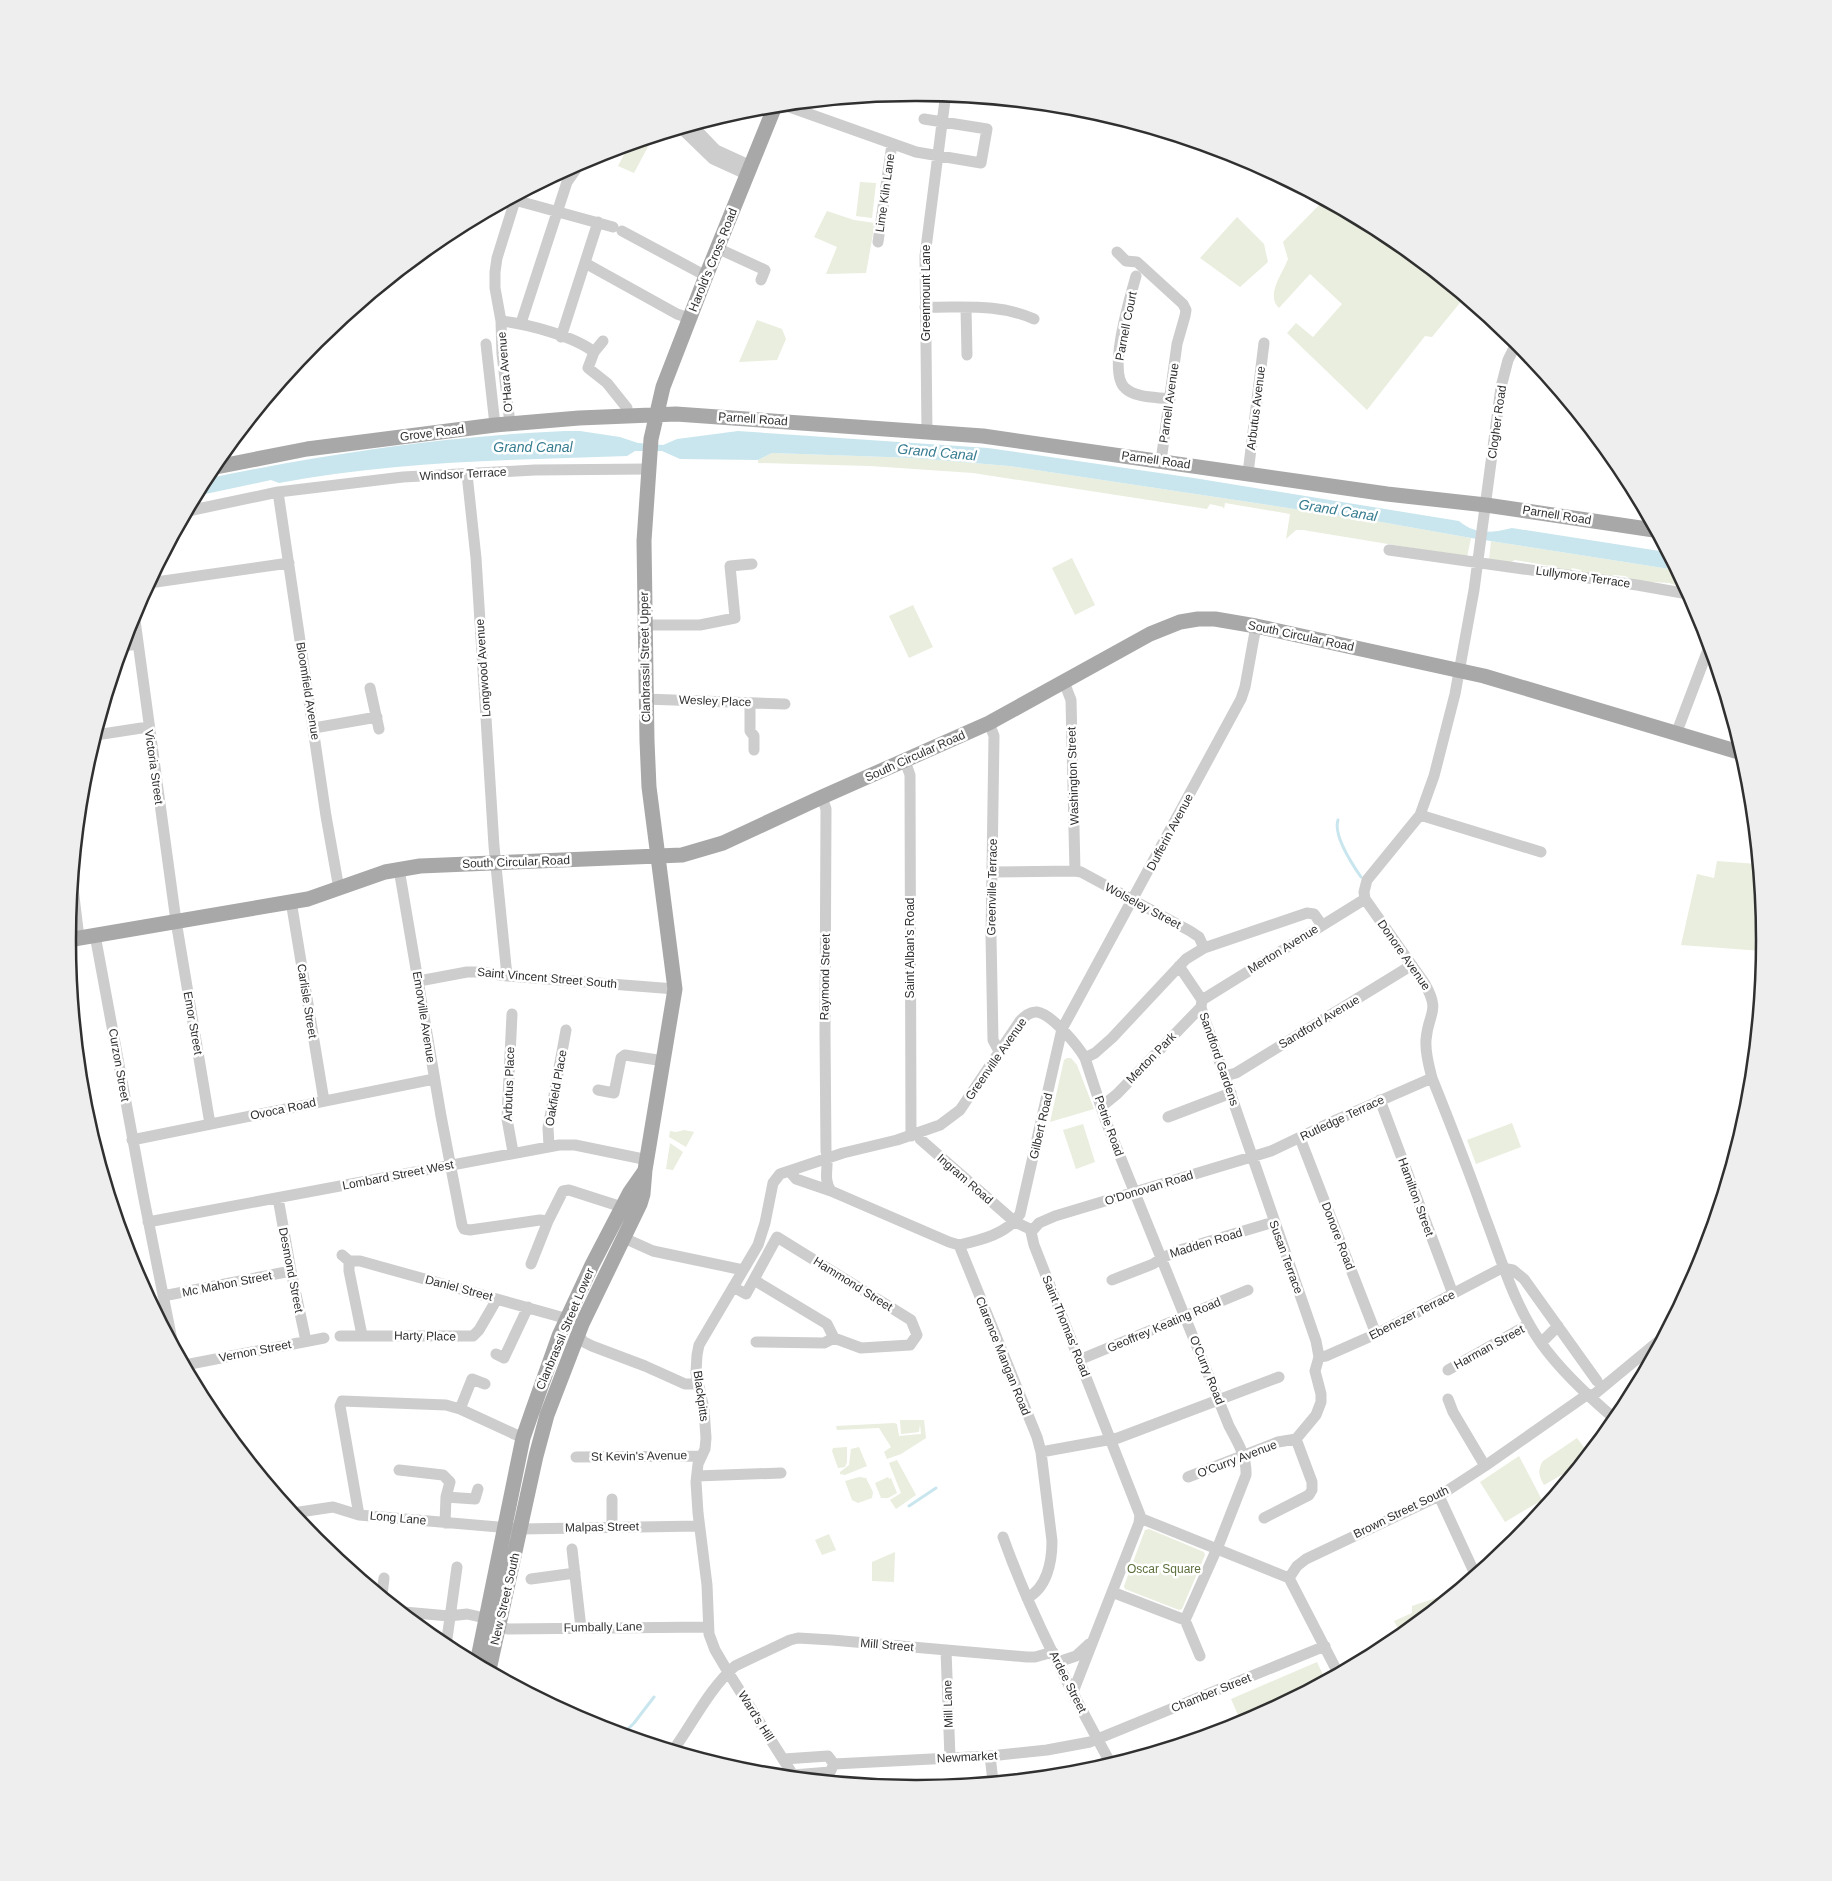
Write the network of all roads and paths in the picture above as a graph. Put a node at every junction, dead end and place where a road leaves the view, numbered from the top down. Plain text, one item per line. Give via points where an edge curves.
1 (945, 102) edge
2 (797, 110) edge
3 (772, 114) edge
4 (924, 119) dead end
5 (942, 122) junction
6 (697, 130) edge
7 (686, 133) edge
8 (892, 144) junction
9 (938, 156) junction
10 (749, 170) junction
11 (572, 175) edge
12 (519, 201) edge
13 (512, 204) edge
14 (556, 212) junction
15 (598, 222) junction
16 (878, 242) dead end
17 (716, 251) junction
18 (1117, 252) dead end
19 (585, 263) junction
20 (763, 275) dead end
21 (706, 276) junction
22 (1136, 276) dead end
23 (925, 307) junction
24 (966, 308) junction
25 (689, 318) junction
26 (1034, 319) dead end
27 (501, 321) junction
28 (521, 324) junction
29 (561, 337) junction
30 (602, 341) dead end
31 (1264, 343) dead end
32 (486, 344) dead end
33 (1513, 350) edge
34 (594, 352) junction
35 (967, 355) dead end
36 (1170, 399) junction
37 (655, 415) junction
38 (625, 417) junction
39 (502, 425) junction
40 (926, 432) junction
41 (651, 439) joint
42 (1161, 461) junction
43 (649, 463) junction
44 (224, 465) edge
45 (1248, 473) junction
46 (467, 474) junction
47 (278, 492) junction
48 (196, 509) edge
49 (1485, 509) junction
50 (1647, 529) edge
51 (1389, 550) dead end
52 (1478, 560) junction
53 (289, 563) junction
54 (752, 564) dead end
55 (157, 582) edge
56 (1680, 593) edge
57 (645, 625) junction
58 (1256, 626) junction
59 (136, 630) edge
60 (138, 644) junction
61 (130, 645) edge
62 (1706, 657) edge
63 (1458, 671) junction
64 (1064, 682) junction
65 (370, 688) dead end
66 (646, 699) junction
67 (750, 703) junction
68 (785, 704) dead end
69 (376, 717) junction
70 (990, 723) junction
71 (148, 727) junction
72 (314, 728) junction
73 (379, 729) dead end
74 (102, 734) edge
75 (1676, 734) junction
76 (754, 750) dead end
77 (1734, 751) edge
78 (905, 761) junction
79 (822, 796) junction
80 (1420, 815) junction
81 (1541, 852) dead end
82 (658, 856) junction
83 (496, 862) junction
84 (399, 869) junction
85 (1075, 871) junction
86 (992, 872) junction
87 (339, 889) junction
88 (1365, 900) junction
89 (291, 901) junction
90 (1133, 901) junction
91 (176, 921) junction
92 (1322, 925) junction
93 (96, 935) junction
94 (76, 938) edge
95 (1204, 948) junction
96 (1412, 965) junction
97 (1179, 966) junction
98 (507, 976) junction
99 (418, 981) junction
100 (675, 989) junction
101 (1201, 1004) junction
102 (512, 1014) dead end
103 (1062, 1029) junction
104 (566, 1030) dead end
105 (999, 1051) junction
106 (1085, 1058) junction
107 (664, 1061) junction
108 (1225, 1076) junction
109 (1432, 1078) junction
110 (434, 1079) junction
111 (598, 1090) dead end
112 (1231, 1093) junction
113 (1380, 1100) junction
114 (324, 1101) junction
115 (1101, 1107) junction
116 (1168, 1117) dead end
117 (210, 1124) junction
118 (914, 1135) junction
119 (1300, 1138) junction
120 (132, 1140) junction
121 (548, 1146) junction
122 (513, 1152) junction
123 (1252, 1157) junction
124 (828, 1158) junction
125 (450, 1165) junction
126 (646, 1165) junction
127 (788, 1171) junction
128 (831, 1191) junction
129 (1135, 1193) junction
130 (278, 1198) junction
131 (622, 1207) junction
132 (548, 1221) junction
133 (148, 1222) junction
134 (1015, 1222) junction
135 (1274, 1222) junction
136 (1032, 1230) junction
137 (624, 1238) junction
138 (959, 1244) junction
139 (1162, 1258) junction
140 (531, 1264) dead end
141 (1502, 1268) junction
142 (743, 1270) junction
143 (291, 1271) junction
144 (754, 1280) junction
145 (1112, 1280) dead end
146 (733, 1287) junction
147 (1248, 1290) dead end
148 (1452, 1294) junction
149 (163, 1296) junction
150 (497, 1299) junction
151 (528, 1307) junction
152 (1185, 1316) junction
153 (568, 1319) junction
154 (168, 1322) edge
155 (1529, 1324) junction
156 (1558, 1326) junction
157 (1376, 1334) junction
158 (362, 1335) junction
159 (578, 1335) junction
160 (340, 1336) dead end
161 (324, 1338) dead end
162 (834, 1338) junction
163 (306, 1341) junction
164 (756, 1342) dead end
165 (1541, 1343) junction
166 (1649, 1348) edge
167 (496, 1354) dead end
168 (1319, 1357) junction
169 (1079, 1360) junction
170 (191, 1364) edge
171 (1448, 1370) dead end
172 (1279, 1376) dead end
173 (1597, 1381) dead end
174 (485, 1384) dead end
175 (698, 1384) junction
176 (1589, 1396) junction
177 (1219, 1399) junction
178 (1448, 1399) dead end
179 (460, 1409) junction
180 (1609, 1414) edge
181 (523, 1438) junction
182 (1111, 1439) junction
183 (1296, 1439) junction
184 (1041, 1452) junction
185 (1243, 1455) junction
186 (701, 1456) junction
187 (576, 1457) dead end
188 (1485, 1466) junction
189 (399, 1470) dead end
190 (781, 1474) dead end
191 (697, 1476) junction
192 (1188, 1477) dead end
193 (478, 1489) dead end
194 (446, 1496) junction
195 (1439, 1496) junction
196 (612, 1499) dead end
197 (301, 1512) edge
198 (359, 1515) junction
199 (1140, 1518) junction
200 (1264, 1518) dead end
201 (445, 1523) junction
202 (699, 1526) junction
203 (612, 1527) junction
204 (505, 1528) junction
205 (521, 1529) junction
206 (1003, 1538) dead end
207 (1217, 1548) junction
208 (572, 1549) dead end
209 (457, 1567) dead end
210 (1473, 1569) edge
211 (575, 1573) junction
212 (384, 1578) dead end
213 (1289, 1578) junction
214 (531, 1579) dead end
215 (383, 1589) edge
216 (1112, 1592) junction
217 (1027, 1598) junction
218 (413, 1613) edge
219 (449, 1616) junction
220 (485, 1618) junction
221 (1185, 1620) junction
222 (499, 1626) junction
223 (708, 1627) junction
224 (581, 1628) junction
225 (1095, 1634) junction
226 (447, 1637) edge
227 (1325, 1646) junction
228 (946, 1650) junction
229 (477, 1656) edge
230 (1200, 1656) dead end
231 (1056, 1657) junction
232 (490, 1664) edge
233 (1336, 1668) edge
234 (728, 1672) junction
235 (1073, 1692) junction
236 (1098, 1740) junction
237 (677, 1745) edge
238 (990, 1756) junction
239 (950, 1758) junction
240 (1108, 1758) edge
241 (784, 1759) junction
242 (834, 1764) junction
243 (790, 1770) edge
244 (812, 1774) edge
245 (835, 1776) edge
246 (992, 1776) edge

1 - 5 street, Greenmount Lane
2 - 8 street
3 - 10 main road, Harold's Cross Road
4 - 5 street
5 - 9 street, Greenmount Lane
5 - 9 street via 987,129 981,162
6 - 10 street via 716,150
7 - 10 street via 713,159
8 - 9 street
8 - 16 street, Lime Kiln Lane
9 - 23 street, Greenmount Lane via 925,256
10 - 17 main road, Harold's Cross Road
11 - 14 street
12 - 14 street
13 - 27 street, O'Hara Avenue via 495,272
14 - 15 street
14 - 28 street
15 - 19 street
15 - 21 street
17 - 20 street
17 - 21 main road, Harold's Cross Road
18 - 36 street, Parnell Avenue via 1126,262 1137,262 1186,310 1177,344
19 - 25 street
19 - 29 street
21 - 25 main road, Harold's Cross Road
22 - 36 street, Parnell Court via 1118,353 1120,382 1133,394
23 - 24 street
23 - 40 street, Greenmount Lane
24 - 26 street via 995,307
24 - 35 street
25 - 37 main road, Harold's Cross Road
27 - 28 street
27 - 39 street, O'Hara Avenue
28 - 29 street
29 - 34 street
30 - 34 street
31 - 45 street, Arbutus Avenue
32 - 39 street
33 - 49 street, Clogher Road via 1501,387
34 - 38 street via 588,368 620,398 627,408
36 - 42 street, Parnell Avenue
37 - 38 main road, Grove Road
37 - 40 main road, Parnell Road
37 - 41 main road, Harold's Cross Road
38 - 39 main road, Grove Road
39 - 44 main road, Grove Road via 307,449
40 - 42 main road, Parnell Road via 992,437
41 - 43 main road, Clanbrassil Street Upper
42 - 45 main road, Parnell Road
43 - 46 street, Windsor Terrace
43 - 57 main road, Clanbrassil Street Upper via 644,541
45 - 49 main road, Parnell Road
46 - 47 street, Windsor Terrace via 403,477
46 - 83 street, Longwood Avenue via 476,558
47 - 48 street, Windsor Terrace
47 - 53 street, Bloomfield Avenue
49 - 50 main road, Parnell Road
49 - 52 street, Clogher Road
51 - 52 street, Lullymore Terrace
52 - 56 street, Lullymore Terrace
52 - 63 street
53 - 55 street
53 - 72 street, Bloomfield Avenue
54 - 57 street via 730,566 735,618 700,626
57 - 66 main road, Clanbrassil Street Upper
58 - 63 main road, South Circular Road
58 - 64 main road, South Circular Road via 1215,619 1180,622 1150,634
58 - 90 street, Dufferin Avenue via 1241,699
59 - 60 street, Victoria Street
60 - 61 street
60 - 71 street, Victoria Street
62 - 75 street
63 - 75 main road, South Circular Road
63 - 80 street via 1434,776
64 - 70 main road, South Circular Road
64 - 85 street, Washington Street via 1071,700
65 - 69 street
66 - 67 street, Wesley Place
66 - 82 main road, Clanbrassil Street Upper via 649,787
67 - 68 street, Wesley Place
67 - 76 street
69 - 72 street
69 - 73 street
70 - 78 main road, South Circular Road
70 - 86 street, Greenville Terrace via 994,736
71 - 74 street
71 - 91 street, Victoria Street
72 - 87 street, Bloomfield Avenue
75 - 77 main road, South Circular Road
78 - 79 main road, South Circular Road
78 - 118 street, Saint Alban's Road via 910,775
79 - 82 main road, South Circular Road via 709,848 682,855
79 - 124 street, Raymond Street via 826,809 824,1033
80 - 81 street
80 - 88 street via 1367,880
82 - 83 main road, South Circular Road
82 - 100 main road, Clanbrassil Street Lower
83 - 84 main road, South Circular Road
83 - 98 street, Longwood Avenue
84 - 87 main road, South Circular Road
84 - 99 street, Emorville Avenue
85 - 86 street
85 - 90 street, Wolseley Street
86 - 105 street, Greenville Terrace via 993,1040
87 - 89 main road, South Circular Road
88 - 92 street, Merton Avenue
88 - 96 street, Donore Avenue
89 - 91 main road, South Circular Road
89 - 114 street, Carlisle Street
90 - 95 street, Wolseley Street via 1196,935
90 - 103 street, Dufferin Avenue
91 - 93 main road, South Circular Road
91 - 117 street, Emor Street
92 - 95 street via 1314,914 1307,914
92 - 101 street, Merton Avenue
93 - 94 main road, South Circular Road
93 - 120 street, Curzon Street
95 - 97 street
96 - 108 street, Sandford Avenue via 1236,1073
96 - 109 street, Donore Avenue via 1433,1001 1426,1040
97 - 101 street, Sandford Gardens
97 - 106 street via 1112,1038
98 - 99 street, Saint Vincent Street South via 467,972
98 - 100 street, Saint Vincent Street South
99 - 110 street, Emorville Avenue
100 - 107 main road, Clanbrassil Street Lower
101 - 108 street, Sandford Gardens
101 - 115 street, Merton Park
102 - 122 street, Arbutus Place via 507,1119
103 - 105 street, Greenville Avenue via 1043,1014 1030,1013 1020,1021
103 - 106 street, Greenville Avenue
103 - 134 street, Gilbert Road via 1020,1214
104 - 121 street, Oakfield Place via 548,1128
105 - 118 street, Greenville Avenue via 960,1110 940,1125
106 - 115 street, Petrie Road
107 - 111 street via 625,1055 621,1058 614,1093
107 - 126 main road, Clanbrassil Street Lower
108 - 112 street, Sandford Gardens
109 - 113 street, Rutledge Terrace
109 - 141 street, Donore Avenue
110 - 114 street, Ovoca Road
110 - 125 street, Emorville Avenue
112 - 116 street
112 - 123 street, Sandford Gardens
113 - 119 street, Rutledge Terrace
113 - 148 street, Hamilton Street
114 - 117 street, Ovoca Road
115 - 129 street, Petrie Road
117 - 120 street, Ovoca Road
118 - 124 street, Greenville Avenue
118 - 134 street, Ingram Road
119 - 123 street, Rutledge Terrace
119 - 157 street, Donore Road
120 - 133 street, Curzon Street
121 - 122 street, Lombard Street West
121 - 126 street, Lombard Street West via 575,1145
122 - 125 street, Lombard Street West
123 - 129 street, O'Donovan Road
123 - 135 street, Susan Terrace
124 - 127 street, Greenville Avenue
124 - 128 street via 825,1175
125 - 130 street, Lombard Street West
125 - 132 street, Emorville Avenue via 464,1229
126 - 131 main road, Clanbrassil Street Lower
126 - 137 main road, Clanbrassil Street Lower via 641,1199
127 - 128 street via 796,1179
127 - 142 street, Blackpitts via 780,1174 773,1183 758,1245
128 - 138 street
129 - 136 street, O'Donovan Road via 1046,1220
129 - 139 street, O'Curry Road
130 - 133 street, Lombard Street West
130 - 143 street, Desmond Street
131 - 132 street via 569,1190 563,1191
131 - 153 main road, Clanbrassil Street Lower
132 - 140 street
133 - 149 street, Curzon Street
134 - 136 street, Ingram Road
134 - 138 street via 1003,1232
135 - 139 street, Madden Road
135 - 168 street, Susan Terrace
136 - 169 street, Saint Thomas' Road via 1034,1245
137 - 142 street via 653,1251
137 - 159 main road, Clanbrassil Street Lower
138 - 184 street, Clarence Mangan Road
139 - 145 street, Madden Road
139 - 152 street, O'Curry Road
141 - 148 street, Ebenezer Terrace
141 - 155 street, Donore Avenue
141 - 156 street via 1513,1270 1524,1278
142 - 146 street, Blackpitts
143 - 149 street, Mc Mahon Street
143 - 163 street, Desmond Street
144 - 146 street via 746,1294
144 - 162 street via 827,1324
144 - 162 street, Hammond Street via 777,1237 911,1320 917,1335 910,1345 861,1348
146 - 175 street, Blackpitts via 699,1345 696,1364
147 - 152 street, Geoffrey Keating Road
148 - 157 street, Ebenezer Terrace
149 - 154 street, Curzon Street
150 - 151 street, Daniel Street
150 - 158 street, Harty Place via 472,1336
150 - 158 street, Daniel Street via 346,1258
151 - 153 street, Daniel Street
151 - 167 street via 504,1358
152 - 169 street, Geoffrey Keating Road
152 - 177 street, O'Curry Road
153 - 181 main road, Clanbrassil Street Lower
155 - 165 street, Donore Avenue
155 - 171 street, Harman Street
156 - 165 street
156 - 173 street
157 - 168 street, Ebenezer Terrace
158 - 160 street, Harty Place
159 - 175 street via 592,1346 685,1384
159 - 205 main road, Clanbrassil Street Lower via 541,1435
161 - 163 street, Vernon Street
162 - 164 street via 824,1343
163 - 170 street, Vernon Street
165 - 176 street, Donore Avenue
166 - 176 street, Brown Street South
168 - 183 street, Susan Terrace via 1315,1371 1321,1394 1319,1410
169 - 182 street, Saint Thomas' Road
172 - 177 street
174 - 179 street via 472,1379
175 - 186 street, Blackpitts via 706,1438
176 - 180 street, Donore Avenue
176 - 188 street, Brown Street South
177 - 182 street
177 - 185 street, O'Curry Road
178 - 188 street
179 - 181 street
179 - 198 street via 432,1403 342,1401 341,1414
181 - 204 main road, Clanbrassil Street Lower
182 - 184 street
182 - 199 street, Saint Thomas' Road
183 - 185 street, O'Curry Avenue
183 - 200 street via 1312,1490
184 - 217 street, Clarence Mangan Road via 1052,1552 1039,1590
185 - 192 street, O'Curry Avenue
185 - 207 street, O'Curry Road via 1246,1475
186 - 187 street, St Kevin's Avenue
186 - 191 street, Blackpitts
188 - 195 street, Brown Street South
189 - 194 street via 443,1475 450,1482
190 - 191 street
191 - 202 street, Blackpitts
193 - 194 street via 475,1499
194 - 201 street
195 - 210 street
195 - 213 street, Brown Street South via 1306,1559
196 - 203 street
197 - 198 street, Long Lane via 332,1507
198 - 201 street, Long Lane
199 - 207 street
199 - 216 street
201 - 204 street, Long Lane
202 - 203 street, Malpas Street
202 - 223 street, Blackpitts via 707,1585
203 - 205 street, Malpas Street
204 - 205 street, Malpas Street
204 - 220 main road, New Street South
205 - 222 main road, New Street South
206 - 217 street, Ardee Street
207 - 213 street
207 - 221 street
208 - 211 street
209 - 219 street
211 - 214 street
211 - 224 street
212 - 215 street
213 - 227 street
216 - 221 street
216 - 225 street
217 - 231 street, Ardee Street
218 - 219 street
219 - 220 street via 467,1614
219 - 226 street
220 - 229 main road, New Street South
221 - 230 street
222 - 224 street, Fumbally Lane via 508,1629
222 - 232 main road, New Street South
223 - 224 street, Fumbally Lane
223 - 234 street, Blackpitts via 715,1650
225 - 231 street via 1085,1650 1076,1656
225 - 235 street
227 - 233 street
227 - 236 street, Chamber Street
228 - 231 street, Mill Street
228 - 234 street, Mill Street via 798,1638 773,1647
228 - 239 street, Mill Lane
231 - 235 street, Ardee Street
234 - 237 street, Mill Street
234 - 241 street, Ward's Hill
235 - 236 street, Ardee Street
236 - 238 street, Newmarket
236 - 240 street, Ardee Street
238 - 239 street, Newmarket
238 - 246 street
239 - 242 street, Newmarket
241 - 242 street, Newmarket via 828,1756
241 - 243 street, Newmarket
242 - 244 street, Newmarket via 830,1772
242 - 245 street

